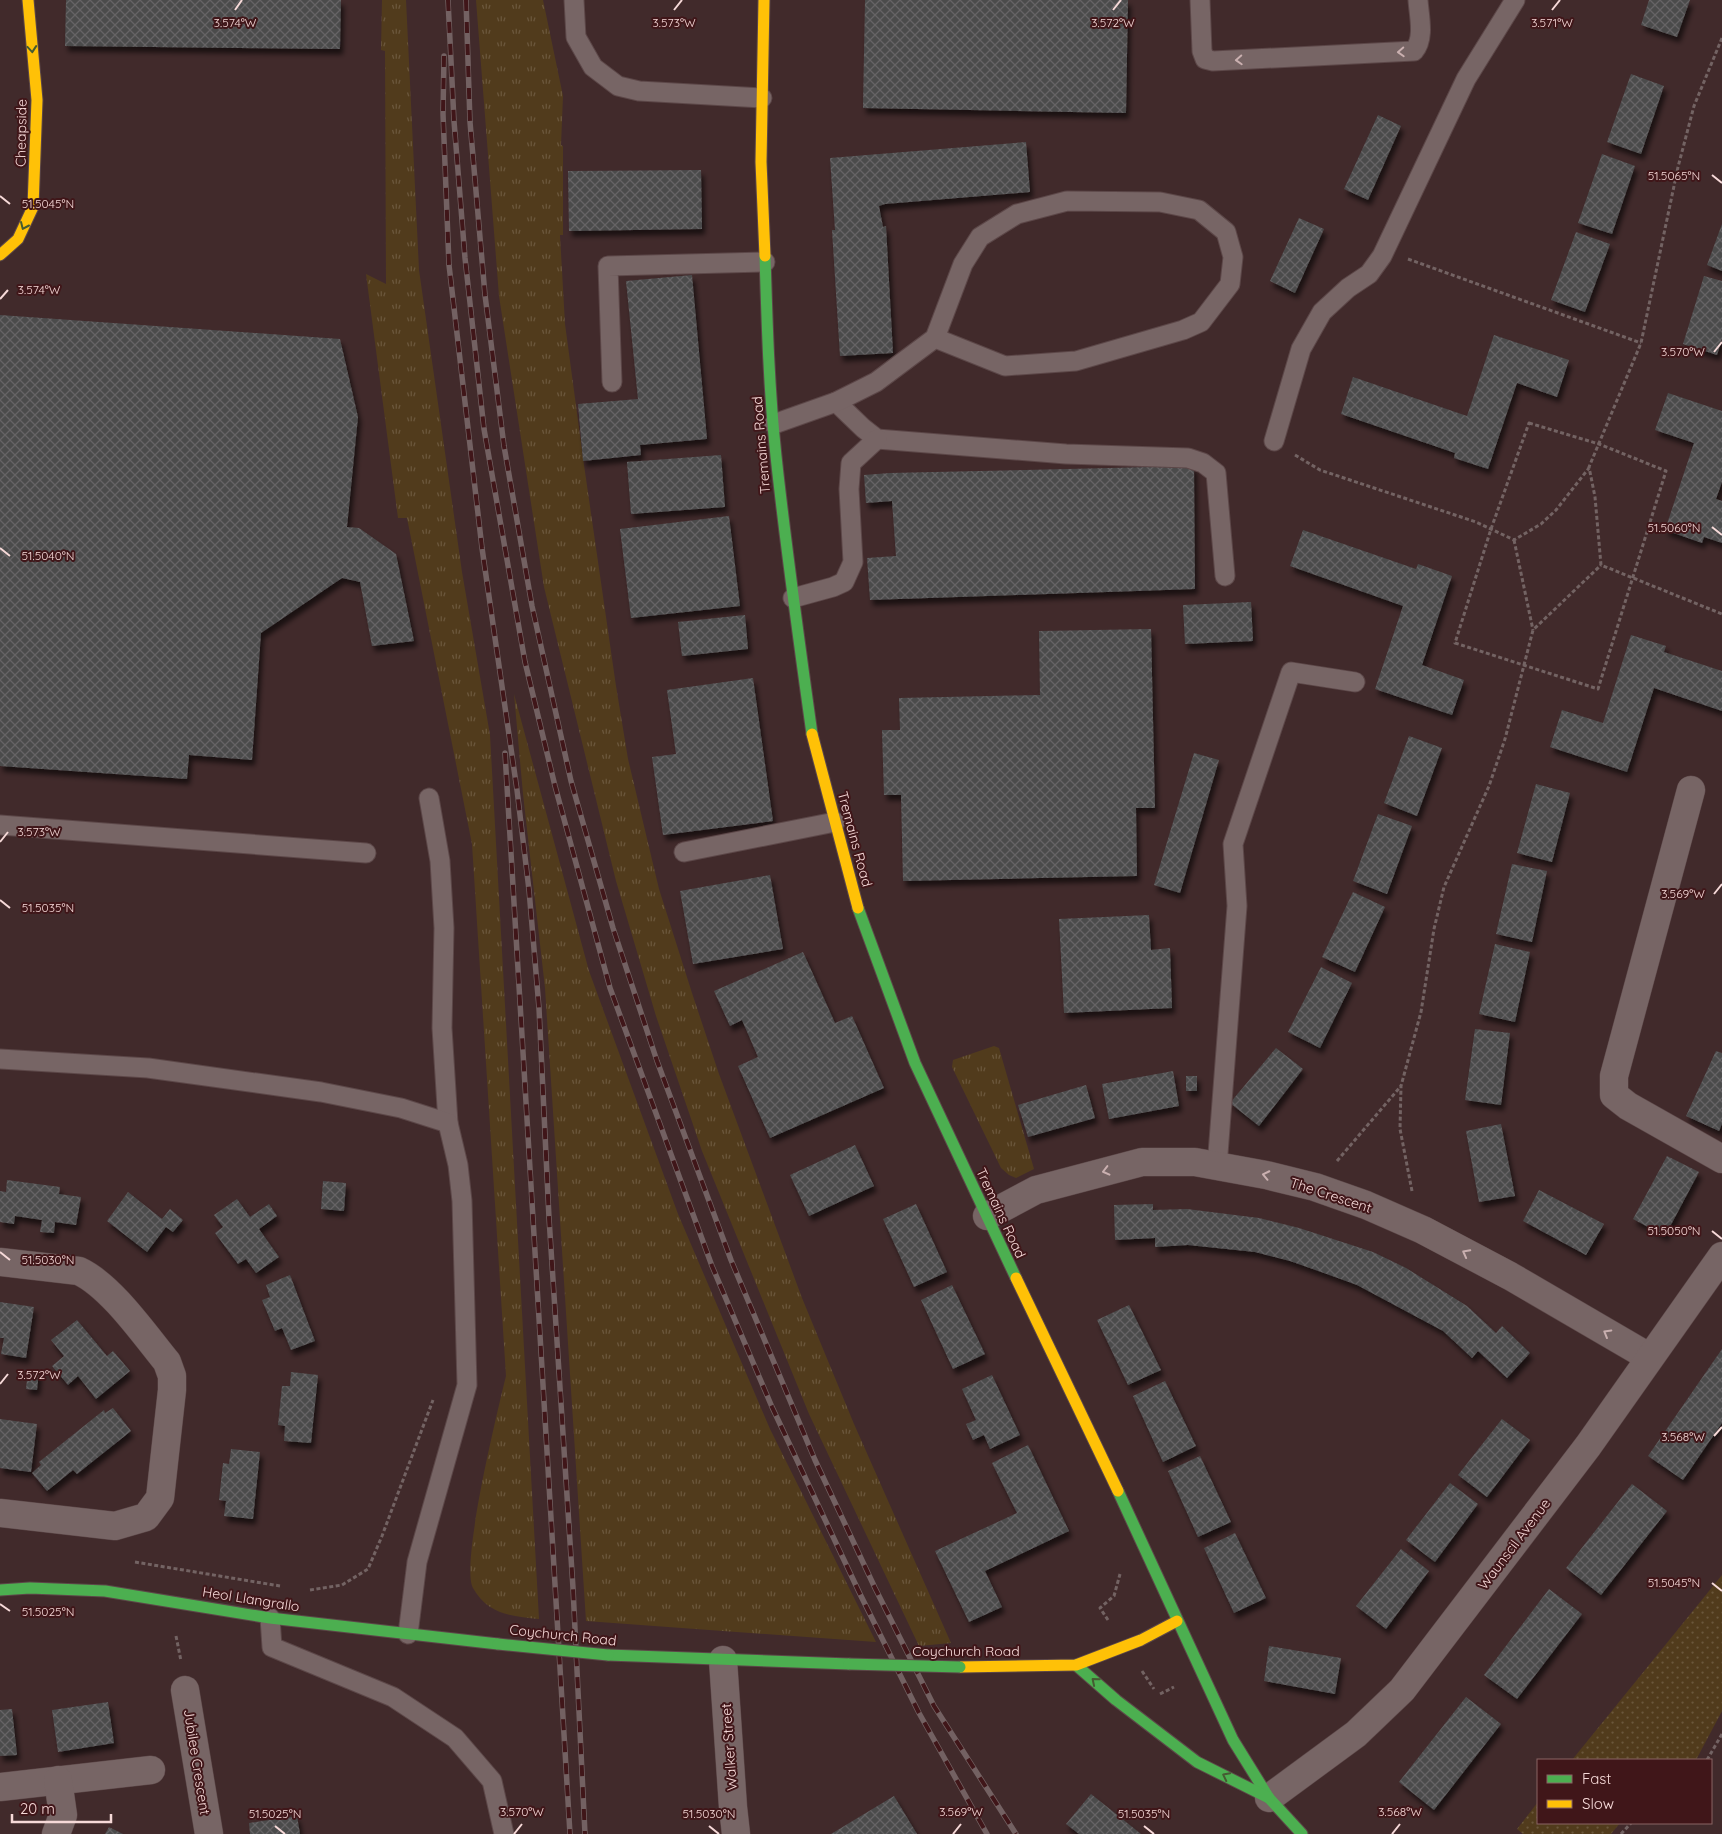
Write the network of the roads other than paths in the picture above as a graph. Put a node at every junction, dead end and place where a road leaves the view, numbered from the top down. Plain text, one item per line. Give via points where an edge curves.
1 (28, 0) edge
2 (574, 0) edge
3 (764, 0) edge
4 (1200, 0) edge
5 (1418, 0) edge
6 (1515, 0) edge
7 (762, 98) junction
8 (0, 255) edge
9 (765, 262) junction
10 (935, 338) junction
11 (612, 382) dead end
12 (836, 402) junction
13 (774, 424) junction
14 (877, 439) junction
15 (1274, 442) road end
16 (1226, 576) dead end
17 (793, 598) junction
18 (1355, 682) dead end
19 (1691, 790) dead end
20 (429, 798) dead end
21 (835, 822) junction
22 (0, 825) edge
23 (684, 852) dead end
24 (366, 853) dead end
25 (0, 1059) edge
26 (448, 1123) junction
27 (1722, 1159) edge
28 (1217, 1166) junction
29 (987, 1216) junction
30 (1722, 1256) edge
31 (0, 1262) edge
32 (1650, 1357) junction
33 (0, 1513) edge
34 (0, 1590) edge
35 (270, 1618) junction
36 (1177, 1621) junction
37 (408, 1634) junction
38 (498, 1644) joint
39 (723, 1660) junction
40 (1076, 1665) junction
41 (184, 1680) road end
42 (151, 1770) dead end
43 (58, 1780) junction
44 (0, 1787) edge
45 (1270, 1798) junction
46 (56, 1834) edge
47 (208, 1834) edge
48 (504, 1834) edge
49 (736, 1834) edge
50 (1302, 1834) edge

1 -> 8 main road, Cheapside via 37,100 32,207 18,239
2 - 7 lane via 576,37 593,67 618,86
3 - 7 main road, Tremains Road
5 -> 4 lane via 1420,37 1414,52 1213,61 1205,59 1202,51
6 - 15 lane via 1466,79 1384,250 1369,274 1322,312 1301,349
7 - 9 main road, Tremains Road
9 - 11 lane via 608,266
9 - 13 main road, Tremains Road
10 - 10 lane via 963,264 980,237 1017,214 1067,200 1160,202 1199,210 1226,232 1233,257 1230,284 1201,322 1183,330 1076,361 1005,366
10 - 12 lane via 876,382
12 - 13 lane
12 - 14 lane
13 - 17 main road, Tremains Road
14 - 16 lane via 1066,454 1188,458 1204,463 1216,473
14 - 17 lane via 851,462 849,489 854,562 844,582
17 - 21 main road, Tremains Road via 813,742
18 - 28 lane via 1291,672 1233,844 1237,906
19 - 27 street via 1614,1076 1614,1095
20 - 26 lane via 440,861 442,1028
21 - 23 lane
21 - 29 main road, Tremains Road via 858,909 915,1063
22 - 24 lane
25 - 26 lane via 148,1068 312,1090 401,1108
26 - 37 lane via 462,1200 467,1385 417,1562
28 -> 29 street, The Crescent via 1195,1162 1142,1162 1036,1190
32 -> 28 street, The Crescent via 1423,1230 1316,1187
29 - 36 main road, Tremains Road
30 - 32 street, Waunscil Avenue
31 - 33 street via 79,1271 89,1276 107,1290 167,1362 172,1390 160,1498 146,1517 115,1526
32 - 45 street, Waunscil Avenue via 1588,1446 1402,1690 1356,1734
34 - 35 main road, Heol Llangrallo via 105,1591
35 - 37 main road, Heol Llangrallo
35 - 48 lane via 272,1647 393,1697 455,1738 492,1781
36 - 40 main road, Coychurch Road via 1141,1640
36 - 45 main road via 1234,1740
37 - 38 main road, Heol Llangrallo
38 - 39 main road, Coychurch Road, bridge via 608,1655
39 - 40 main road, Coychurch Road, bridge via 960,1667
39 - 49 street, Walker Street
45 -> 40 main road via 1197,1762
41 - 47 street, Jubilee Crescent
42 - 43 street
43 - 44 street
43 - 46 street via 63,1815
45 - 50 main road

